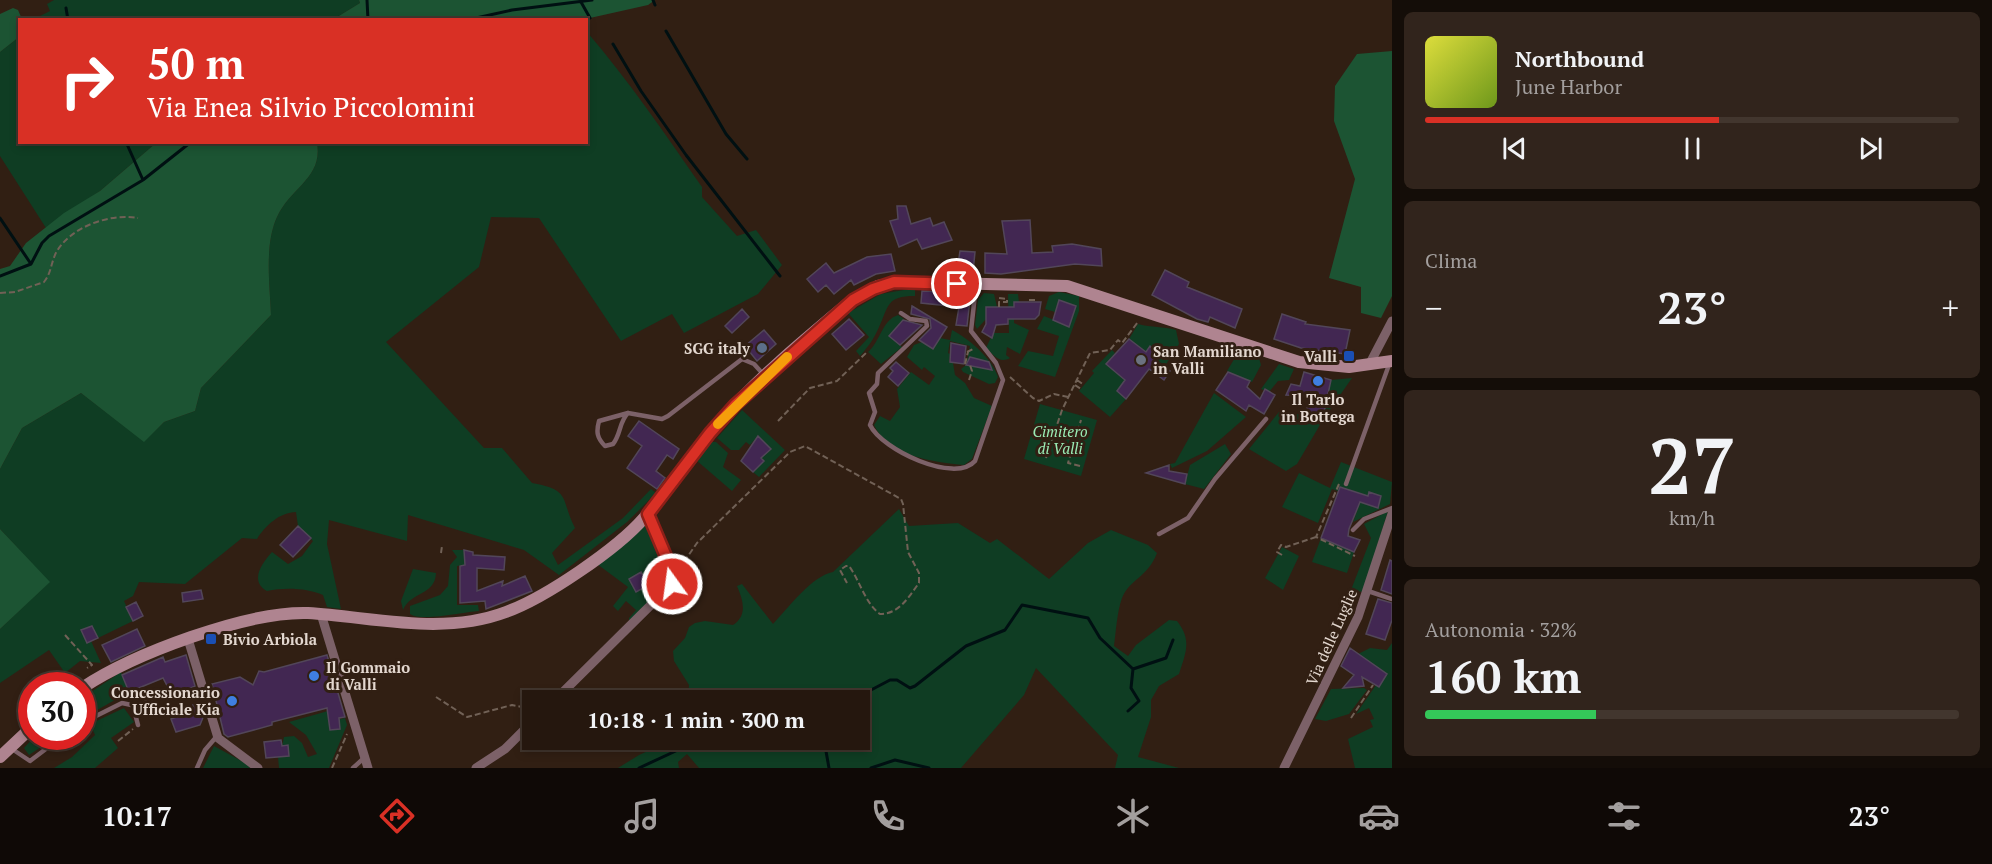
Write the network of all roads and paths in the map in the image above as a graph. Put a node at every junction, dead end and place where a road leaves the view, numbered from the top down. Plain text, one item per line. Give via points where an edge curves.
1 (138, 218) dead end
2 (976, 285) junction
3 (0, 293) edge
4 (999, 298) dead end
5 (1029, 300) dead end
6 (1038, 300) dead end
7 (999, 307) dead end
8 (901, 313) dead end
9 (1392, 321) edge
10 (1147, 323) dead end
11 (980, 345) junction
12 (866, 353) dead end
13 (1391, 361) edge
14 (1370, 365) junction
15 (765, 376) junction
16 (969, 380) dead end
17 (1077, 380) junction
18 (1003, 381) junction
19 (1075, 385) junction
20 (1084, 386) dead end
21 (1081, 389) dead end
22 (1068, 397) junction
23 (628, 413) junction
24 (1081, 420) dead end
25 (1266, 420) dead end
26 (778, 421) dead end
27 (1040, 430) dead end
28 (1054, 434) junction
29 (1075, 440) junction
30 (1081, 442) dead end
31 (1046, 458) dead end
32 (1080, 466) dead end
33 (1346, 484) joint
34 (1392, 508) edge
35 (648, 514) junction
36 (1392, 514) edge
37 (1353, 530) dead end
38 (1159, 534) dead end
39 (1316, 537) junction
40 (442, 546) dead end
41 (441, 553) dead end
42 (1282, 555) dead end
43 (1355, 556) dead end
44 (652, 572) dead end
45 (673, 575) junction
46 (655, 579) dead end
47 (847, 583) dead end
48 (1368, 591) junction
49 (1392, 599) edge
50 (321, 614) junction
51 (65, 635) dead end
52 (188, 639) junction
53 (87, 668) dead end
54 (96, 680) edge
55 (1373, 686) dead end
56 (565, 690) edge
57 (161, 695) dead end
58 (436, 697) dead end
59 (133, 706) junction
60 (522, 707) edge
61 (96, 716) edge
62 (1351, 718) dead end
63 (353, 720) junction
64 (138, 726) joint
65 (522, 732) edge
66 (217, 736) junction
67 (18, 740) edge
68 (118, 741) dead end
69 (10, 747) junction
70 (45, 750) edge
71 (0, 757) edge
72 (364, 758) junction
73 (197, 768) edge
74 (258, 768) edge
75 (332, 768) edge
76 (353, 768) edge
77 (368, 768) edge
78 (476, 768) edge
79 (1284, 768) edge

1 - 3 path via 112,218 82,229 61,246 44,282
2 - 11 lane via 970,331
2 - 14 main road via 1071,286 1299,362 1335,367
2 - 15 main road via 909,282 873,289 846,305
4 - 7 path via 1007,299 999,302
5 - 6 path
8 - 18 lane via 926,321 927,326 880,369 877,384 868,393 875,412 870,425 888,445 927,464 971,466
9 - 14 street
10 - 17 path via 1139,321 1122,343 1118,340 1110,350 1090,353
11 - 16 path via 967,352 965,363 971,365 972,371
11 - 18 lane via 996,363
12 - 26 path via 837,381 810,388
13 - 14 main road
13 - 33 lane
15 - 23 lane via 754,364 742,359 674,414 662,419
15 - 35 main road via 710,433
17 - 19 path
17 - 20 path
18 - 22 path via 1010,377 1039,401 1054,394
19 - 21 path
19 - 22 path
22 - 28 path
23 - 23 lane via 621,420 617,440 605,446 596,431 599,421
24 - 29 path
25 - 38 lane via 1215,479 1188,518
27 - 28 path
28 - 29 path
28 - 31 path
29 - 30 path
29 - 32 path via 1068,463
33 - 39 path via 1340,482
34 - 37 lane via 1364,519
35 - 45 street
35 - 50 main road via 552,590 493,616 425,624
36 - 48 street, Via delle Luglie
39 - 42 path via 1286,547 1281,545 1277,552
39 - 43 path
40 - 41 path
44 - 46 path
45 - 47 path via 697,543 790,452 805,446 901,499 903,504 908,552 919,573 919,583 892,614 880,614 873,609 849,566 840,570
45 - 56 street via 668,591
48 - 49 lane
48 - 79 street, Via delle Luglie via 1342,653
50 - 52 main road via 273,616
50 - 63 street
51 - 53 path via 92,665
52 - 54 main road via 154,650
52 - 66 street
55 - 62 path
57 - 59 lane
58 - 60 path via 467,717 512,705
59 - 61 lane via 122,703
59 - 64 lane
63 - 72 street
63 - 75 path
64 - 68 path
65 - 78 street
66 - 73 lane
66 - 74 street
67 - 69 main road
69 - 70 lane via 30,761
69 - 71 main road
72 - 76 lane
72 - 77 street

